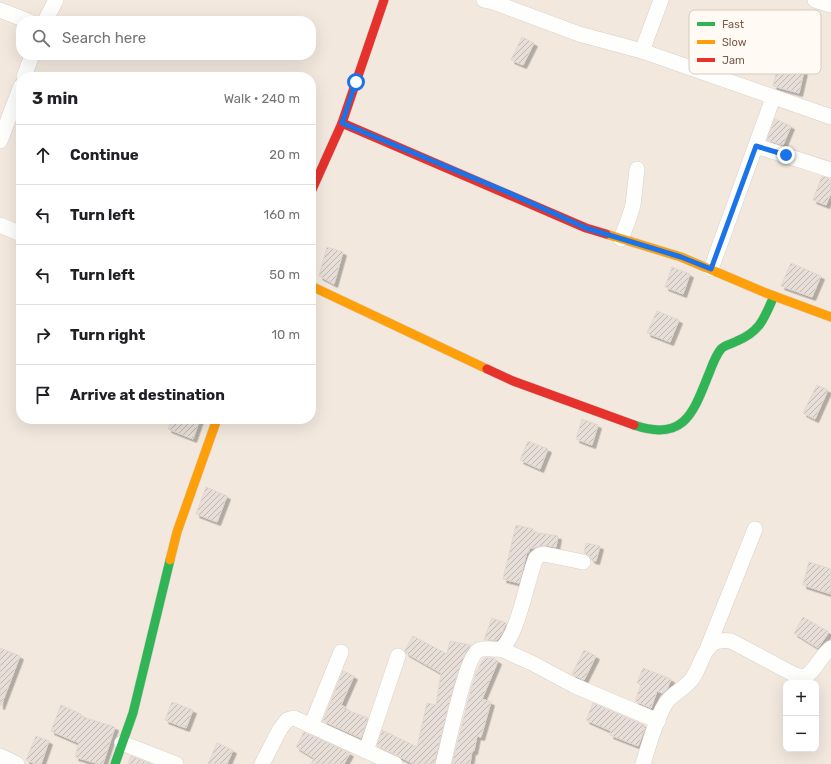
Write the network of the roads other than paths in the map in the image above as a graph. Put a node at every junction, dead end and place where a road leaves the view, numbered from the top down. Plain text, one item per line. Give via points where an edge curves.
1 (56, 0) edge
2 (384, 0) edge
3 (485, 0) edge
4 (661, 0) edge
5 (815, 0) edge
6 (831, 5) edge
7 (0, 10) edge
8 (16, 16) edge
9 (48, 16) edge
10 (642, 51) junction
11 (30, 60) edge
12 (689, 68) edge
13 (26, 72) edge
14 (706, 74) edge
15 (773, 98) junction
16 (16, 99) edge
17 (831, 117) edge
18 (342, 123) junction
19 (0, 141) edge
20 (756, 146) junction
21 (637, 169) dead end
22 (831, 170) edge
23 (316, 181) edge
24 (0, 225) edge
25 (16, 232) edge
26 (621, 239) junction
27 (711, 269) junction
28 (316, 288) edge
29 (774, 296) junction
30 (831, 317) edge
31 (215, 424) edge
32 (755, 529) dead end
33 (583, 562) dead end
34 (708, 647) junction
35 (831, 648) edge
36 (501, 649) junction
37 (341, 652) dead end
38 (398, 656) dead end
39 (658, 721) junction
40 (311, 726) junction
41 (122, 743) junction
42 (366, 751) junction
43 (0, 756) edge
44 (18, 764) edge
45 (115, 764) edge
46 (176, 764) edge
47 (262, 764) edge
48 (395, 764) edge
49 (443, 764) edge
50 (643, 764) edge

1 - 9 street
2 - 18 street
3 - 10 street via 579,34
4 - 10 street
5 - 6 street
7 - 8 street
10 - 12 street
11 - 13 street
14 - 15 street
15 - 17 street
15 - 20 street
16 - 19 street
18 - 23 street
18 - 26 street via 586,228
20 - 22 street
20 - 27 street
21 - 26 street via 633,205
24 - 25 street
26 - 27 street
27 - 29 street
28 - 29 street via 513,381 638,426 657,430 670,429 682,424 692,410 722,347 754,332 762,323
29 - 30 street
31 - 41 street via 177,532 133,713
32 - 34 street
33 - 36 street via 544,554 536,558 516,623 508,642
34 - 35 street via 716,642 731,641 795,675 804,677
34 - 39 street via 692,680 668,700
36 - 39 street
36 - 49 street via 484,648 475,652 460,696
37 - 40 street
38 - 42 street
39 - 50 street
40 - 42 street
40 - 47 street via 294,718 287,720
41 - 45 street
41 - 46 street
42 - 48 street
43 - 44 street

